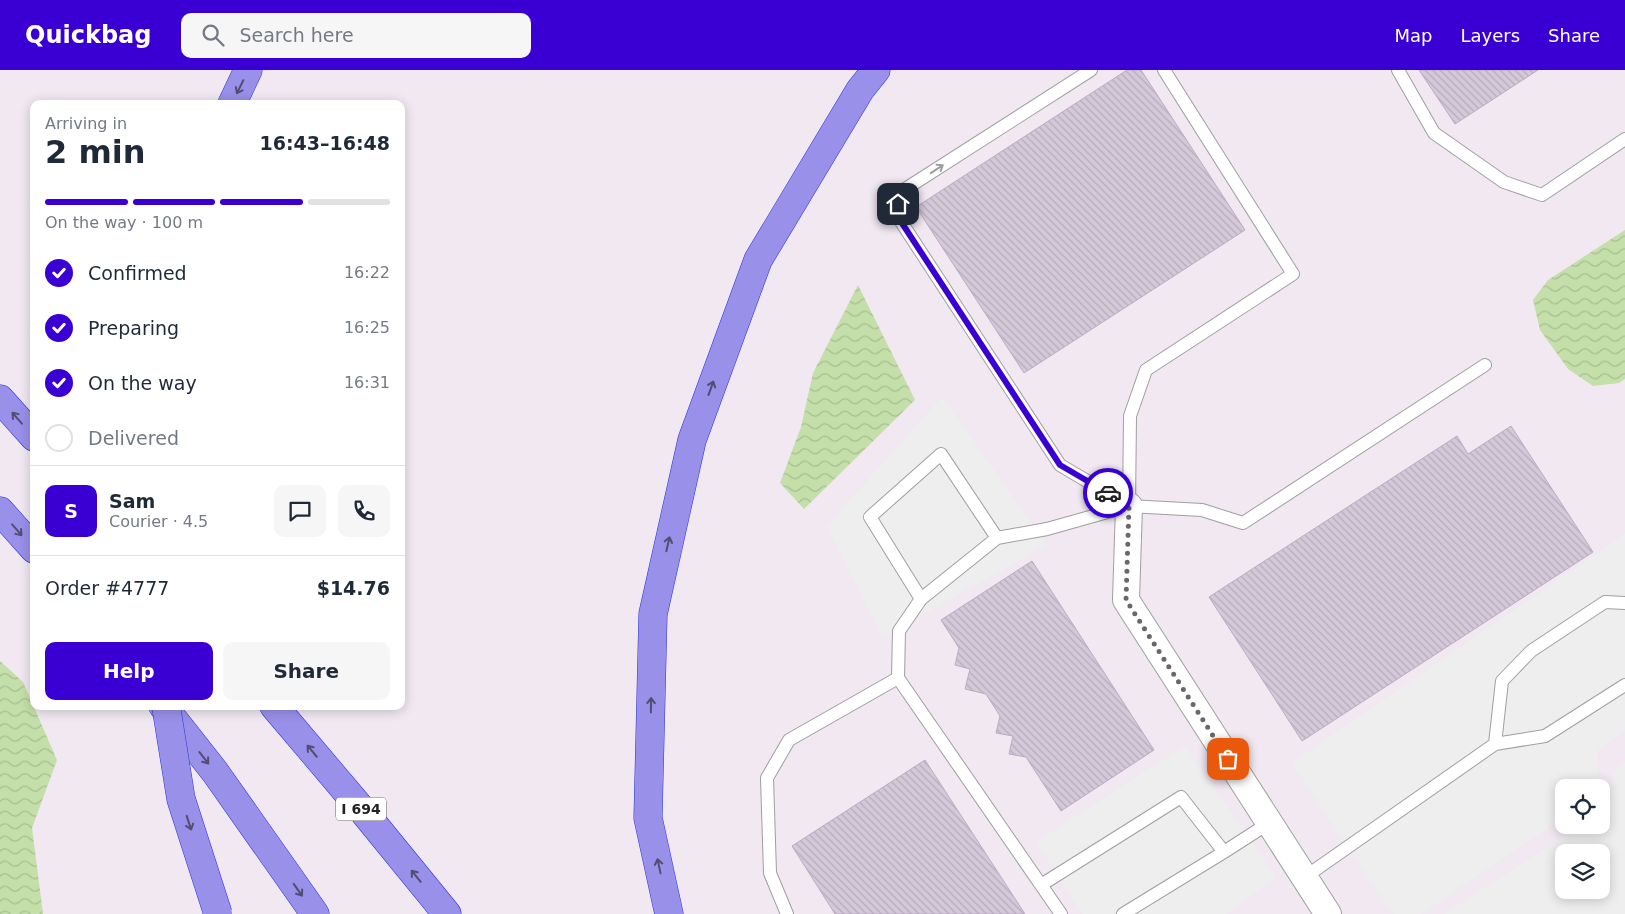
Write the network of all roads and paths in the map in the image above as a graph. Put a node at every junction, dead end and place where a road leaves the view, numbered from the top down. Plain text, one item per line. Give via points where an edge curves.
1 (248, 70) edge
2 (876, 70) edge
3 (1092, 70) edge
4 (1164, 70) edge
5 (1398, 70) edge
6 (234, 100) edge
7 (1625, 138) edge
8 (1485, 365) dead end
9 (0, 399) edge
10 (30, 433) edge
11 (1129, 506) junction
12 (0, 511) edge
13 (997, 538) junction
14 (30, 545) edge
15 (920, 599) junction
16 (1625, 603) edge
17 (898, 678) junction
18 (1625, 685) edge
19 (165, 710) edge
20 (167, 710) edge
21 (277, 710) edge
22 (1496, 744) junction
23 (1270, 823) junction
24 (1224, 852) junction
25 (1305, 877) junction
26 (1041, 885) junction
27 (218, 914) edge
28 (315, 914) edge
29 (447, 914) edge
30 (668, 914) edge
31 (787, 914) edge
32 (1060, 914) edge
33 (1123, 914) edge
34 (1328, 914) edge

1 -> 6 highway
30 -> 2 highway via 648,818 652,614 692,440 758,260 860,90
11 -> 3 lane via 1060,465 896,214 899,193
4 - 11 lane via 1293,274 1146,370 1130,416
5 - 7 lane via 1434,133 1504,182 1542,195
8 - 11 lane via 1243,523 1202,510
10 -> 9 highway
11 - 13 lane via 1047,529
11 - 23 street via 1126,600
12 -> 14 highway
13 - 15 lane
13 - 15 lane via 941,454 870,517
15 - 17 lane via 899,631
16 - 22 lane via 1605,602 1531,651 1502,681
17 - 26 lane
17 - 31 lane via 789,740 767,778 770,874
18 - 22 lane via 1545,736
19 -> 27 highway, bridge via 182,800
20 -> 28 highway
29 -> 21 highway, I 694
22 - 25 lane
23 - 24 lane
23 - 25 street
24 - 26 lane via 1181,797
24 - 33 lane
25 - 34 street
26 - 32 lane

